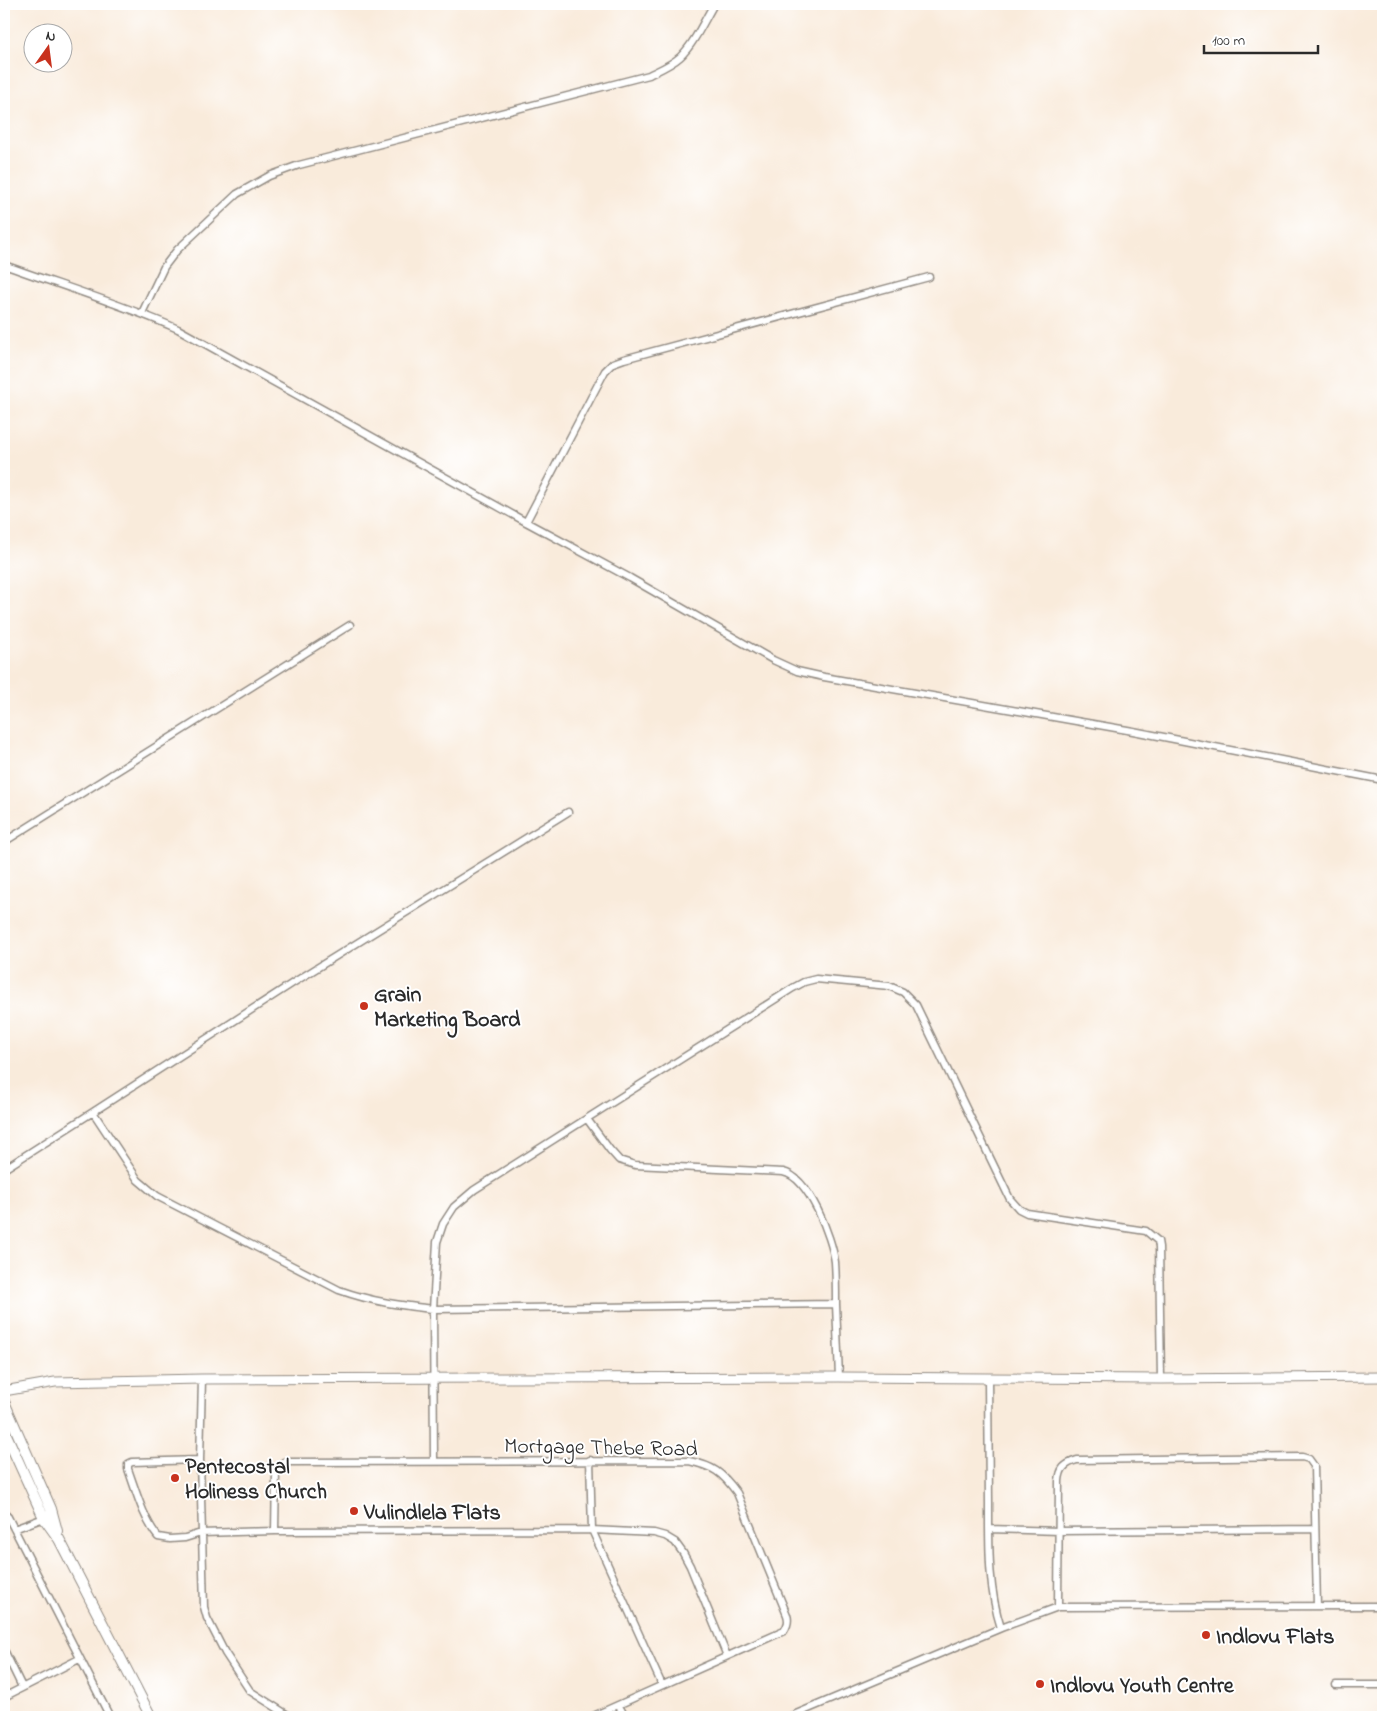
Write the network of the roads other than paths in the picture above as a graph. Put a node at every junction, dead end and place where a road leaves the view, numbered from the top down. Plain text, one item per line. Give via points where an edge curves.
1 (714, 4) edge
2 (4, 265) edge
3 (929, 277) dead end
4 (142, 313) junction
5 (526, 522) junction
6 (350, 624) dead end
7 (1383, 780) edge
8 (568, 812) dead end
9 (4, 842) edge
10 (93, 1112) junction
11 (587, 1119) junction
12 (4, 1169) edge
13 (836, 1304) junction
14 (433, 1309) junction
15 (838, 1377) junction
16 (1383, 1377) edge
17 (434, 1378) junction
18 (988, 1378) junction
19 (202, 1379) junction
20 (1161, 1379) junction
21 (4, 1392) edge
22 (4, 1402) edge
23 (4, 1430) edge
24 (200, 1460) junction
25 (590, 1460) junction
26 (434, 1461) junction
27 (4, 1513) edge
28 (44, 1518) junction
29 (14, 1529) junction
30 (989, 1529) junction
31 (1315, 1529) junction
32 (592, 1530) junction
33 (275, 1531) junction
34 (1059, 1531) junction
35 (201, 1533) junction
36 (59, 1539) junction
37 (1317, 1606) junction
38 (1383, 1606) edge
39 (1058, 1607) junction
40 (1001, 1628) junction
41 (5, 1652) edge
42 (727, 1656) junction
43 (78, 1658) junction
44 (662, 1684) junction
45 (1383, 1684) edge
46 (1336, 1685) dead end
47 (22, 1687) junction
48 (4, 1697) edge
49 (619, 1706) junction
50 (110, 1717) edge
51 (150, 1717) edge
52 (291, 1717) edge
53 (591, 1717) edge
54 (625, 1717) edge
55 (788, 1717) edge

1 - 4 street via 686,51 667,66 649,74 299,165 269,176 237,194 177,250 164,267
2 - 4 street
3 - 5 street via 613,363 605,372
4 - 5 street via 187,334
5 - 7 street via 797,671
6 - 9 street
8 - 10 street via 296,980
10 - 12 street
10 - 14 street via 138,1180 157,1196 339,1290 366,1300
11 - 13 street via 619,1160 635,1165 783,1172 796,1178 811,1198 830,1244 835,1263
11 - 14 street via 474,1190 454,1207 437,1242
11 - 20 street via 804,982 816,979 889,986 903,992 916,1005 1014,1204 1027,1212 1146,1231 1158,1241
13 - 14 street
13 - 15 street
14 - 17 street
15 - 17 street
15 - 18 street
16 - 20 street
17 - 19 street
17 - 26 street
18 - 20 street
18 - 30 street
19 - 21 street via 55,1382
19 - 24 street
22 - 36 main road via 51,1509
23 - 28 main road
24 - 35 street
24 - 35 street via 132,1462 128,1469 158,1537 177,1538
25 - 26 street, Mortgage Thebe Road
25 - 32 street
25 - 42 street, Mortgage Thebe Road via 689,1461 716,1469 728,1480 789,1620 784,1630
26 - 33 street, Mortgage Thebe Road via 284,1462 276,1472
27 - 29 street
28 - 29 street
28 - 36 main road
29 - 43 street
30 - 34 street
30 - 40 street via 992,1597
31 - 34 street
31 - 34 street via 1314,1466 1309,1458 1302,1457 1069,1462 1060,1472
31 - 37 street
32 - 33 street
32 - 42 street via 654,1533 675,1542 690,1566
32 - 44 street
33 - 35 street
34 - 39 street
35 - 52 street via 202,1594 207,1618 250,1691
36 - 51 main road
37 - 38 street
37 - 39 street
39 - 40 street
40 - 55 street
41 - 47 street
42 - 44 street, Mortgage Thebe Road
43 - 47 street
43 - 50 street
44 - 49 street, Mortgage Thebe Road
45 - 46 street
47 - 48 street
49 - 53 street, Mortgage Thebe Road
49 - 54 street

